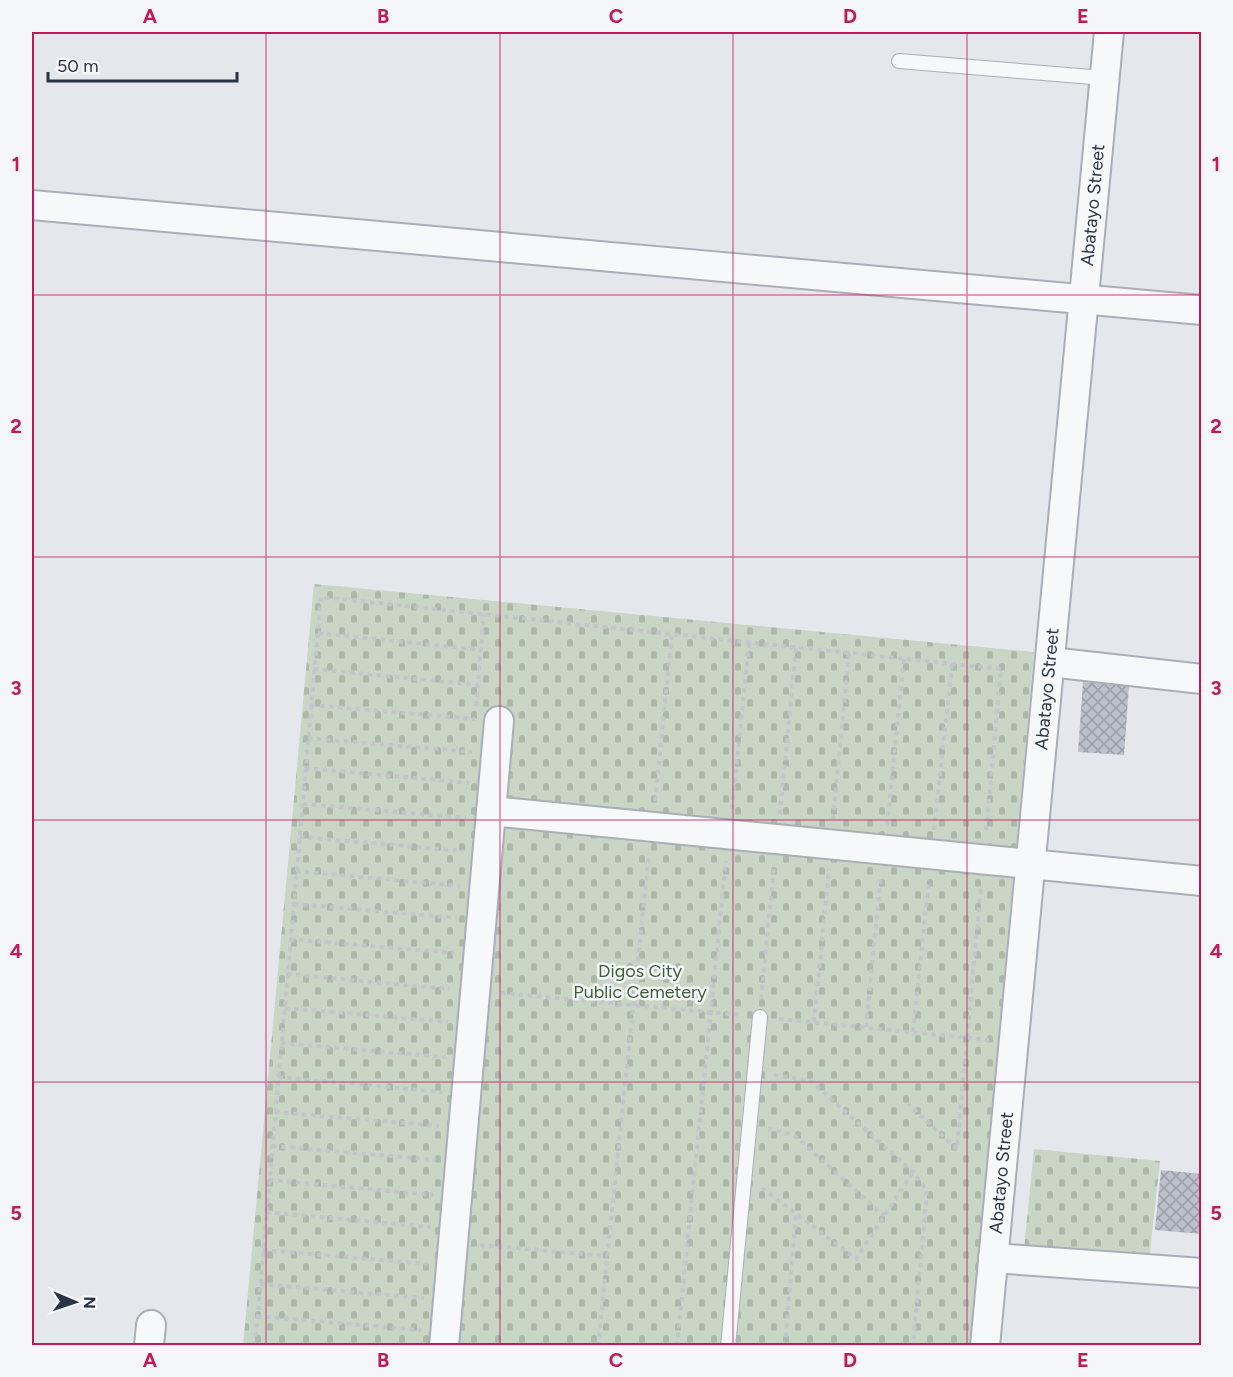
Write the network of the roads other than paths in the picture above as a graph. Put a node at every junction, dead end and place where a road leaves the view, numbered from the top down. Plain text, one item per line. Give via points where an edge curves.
1 (1109, 32) edge
2 (899, 61) dead end
3 (1104, 78) junction
4 (32, 205) edge
5 (1084, 299) junction
6 (1202, 310) edge
7 (1050, 662) junction
8 (1202, 679) edge
9 (488, 715) road end
10 (491, 806) junction
11 (1031, 863) junction
12 (1202, 881) edge
13 (760, 1017) road end
14 (993, 1258) junction
15 (1202, 1273) edge
16 (444, 1339) edge
17 (728, 1346) edge
18 (985, 1346) edge

1 - 3 street, Abatayo Street
2 - 3 lane
3 - 5 street, Abatayo Street
4 - 5 street
5 - 6 street
5 - 7 street, Abatayo Street
7 - 8 street
7 - 11 street, Abatayo Street
9 - 10 street via 496,754
10 - 11 street via 652,827
10 - 16 street
11 - 12 street
11 - 14 street, Abatayo Street
13 - 17 lane
14 - 15 street
14 - 18 street, Abatayo Street

